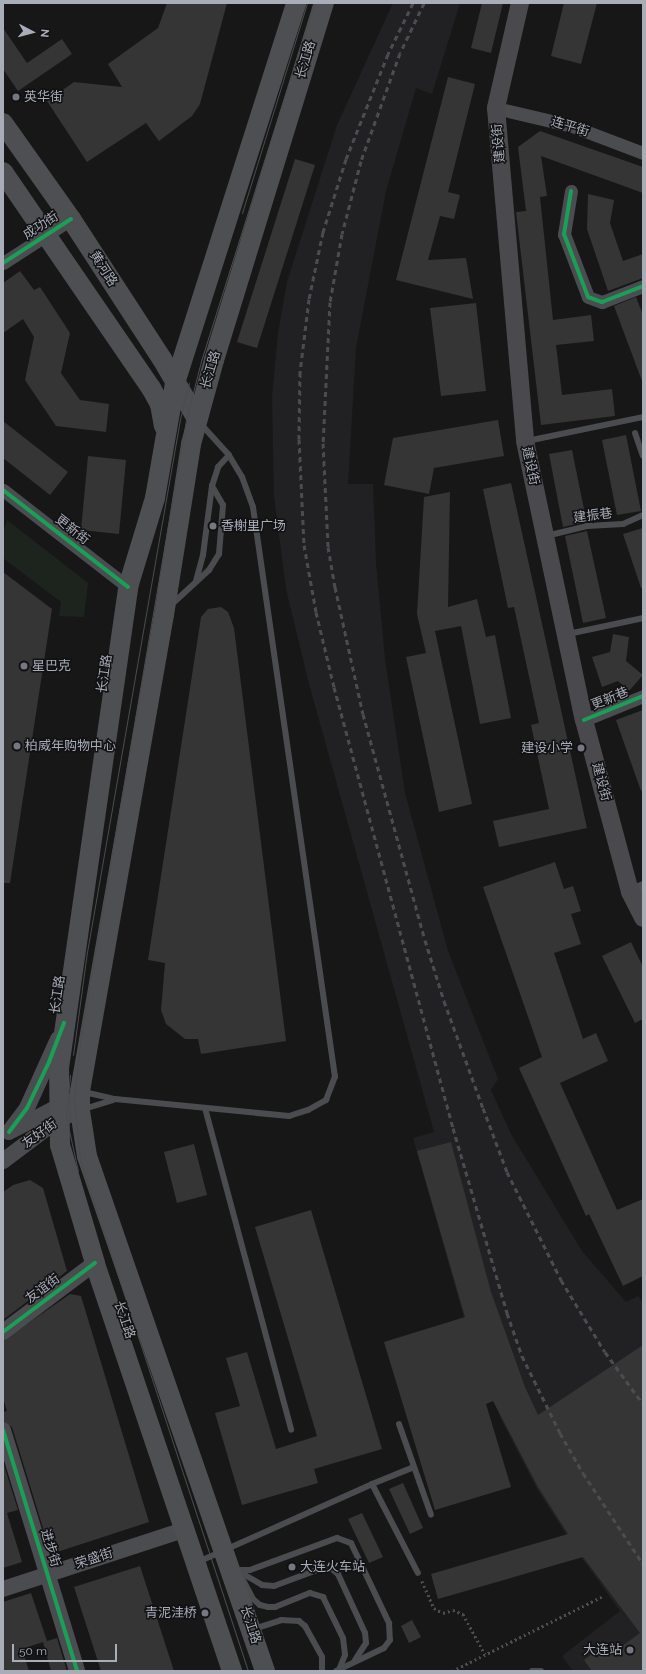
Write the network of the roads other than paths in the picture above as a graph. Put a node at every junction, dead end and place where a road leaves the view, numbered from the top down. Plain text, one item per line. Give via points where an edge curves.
1 (296, 3) edge
2 (324, 3) edge
3 (520, 3) edge
4 (496, 108) junction
5 (3, 123) edge
6 (643, 153) edge
7 (3, 172) edge
8 (571, 191) dead end
9 (71, 219) junction
10 (46, 235) junction
11 (3, 263) edge
12 (643, 286) edge
13 (175, 382) junction
14 (643, 417) edge
15 (197, 419) junction
16 (166, 432) junction
17 (635, 433) dead end
18 (525, 441) junction
19 (229, 455) junction
20 (643, 456) edge
21 (212, 486) junction
22 (3, 490) edge
23 (643, 515) edge
24 (545, 536) junction
25 (195, 582) junction
26 (128, 586) junction
27 (164, 615) junction
28 (643, 618) edge
29 (566, 634) junction
30 (643, 696) edge
31 (584, 720) junction
32 (636, 890) edge
33 (643, 918) edge
34 (64, 1023) junction
35 (80, 1091) junction
36 (115, 1099) junction
37 (205, 1108) junction
38 (80, 1111) junction
39 (59, 1113) junction
40 (6, 1134) edge
41 (3, 1161) edge
42 (95, 1263) junction
43 (3, 1332) edge
44 (399, 1424) dead end
45 (3, 1430) edge
46 (291, 1430) dead end
47 (414, 1468) junction
48 (372, 1484) junction
49 (432, 1515) dead end
50 (184, 1530) junction
51 (230, 1559) junction
52 (196, 1563) junction
53 (418, 1573) road end
54 (48, 1574) junction
55 (3, 1589) edge
56 (252, 1630) junction
57 (350, 1665) junction
58 (337, 1670) edge
59 (77, 1671) edge
60 (232, 1671) edge
61 (265, 1671) edge
62 (322, 1671) edge
63 (532, 1671) edge
64 (541, 1671) edge

1 - 13 main road, 长江路
2 - 15 main road, 长江路
3 - 4 main road, 建设街
4 - 6 street, 连平街 via 572,126
4 - 18 main road, 建设街
5 - 9 main road, 黄河路
7 - 10 main road
8 - 12 street via 564,234 588,297 602,302
9 - 10 street, 成功街
9 - 13 main road, 黄河路
10 - 11 street, 成功街
10 - 16 main road via 151,388 160,404
13 - 15 main road, 黄河路
13 - 16 main road, 长江路
14 - 18 lane
15 - 19 lane
15 - 27 main road, 长江路
16 - 26 main road, 长江路 via 155,498
17 - 20 lane
18 - 24 main road, 建设街
19 - 21 lane via 218,467
19 - 37 lane via 242,477 253,507 335,1077 326,1100 308,1110 289,1116
21 - 25 lane via 202,555
21 - 25 lane via 223,504 219,554 209,570
22 - 26 street, 更新街
23 - 24 lane, 建振巷 via 623,524 587,526
24 - 29 main road, 建设街
25 - 27 lane via 172,603
26 - 34 main road, 长江路
27 - 35 main road, 长江路
28 - 29 lane
29 - 31 main road, 建设街
30 - 31 street, 更新巷
31 - 32 main road, 建设街
32 - 33 main road, 建设街
34 - 39 main road, 长江路
34 - 40 street via 27,1108
35 - 36 lane
35 - 38 main road, 长江路
35 - 39 street, 友好街
36 - 37 lane
36 - 38 lane
37 - 46 lane
38 - 39 street, 友好街
38 - 51 main road, 长江路 via 87,1156
39 - 40 street, 友好街
39 - 41 street, 友好街
39 - 42 main road, 长江路 via 60,1146
42 - 43 street, 友谊街
42 - 50 main road, 长江路
44 - 47 lane
45 - 54 street, 进步街
47 - 48 lane
47 - 49 lane
48 - 51 lane
48 - 53 lane
50 - 52 main road, 长江路
50 - 54 street, 荣盛街
51 - 52 lane
51 - 56 main road, 长江路
51 - 57 lane via 262,1585 274,1586 324,1567 331,1568 338,1574 365,1633 366,1643
51 - 57 lane via 250,1570 337,1538 351,1543 391,1631 390,1640 384,1648
51 - 58 lane via 253,1599 260,1605 275,1607 310,1593 323,1597 344,1642 345,1655
52 - 60 main road, 长江路
54 - 55 street, 荣盛街
54 - 59 street, 进步街
56 - 61 main road, 长江路
56 - 62 lane via 281,1620 299,1621 305,1626 322,1657
57 - 58 lane
63 - 64 lane

